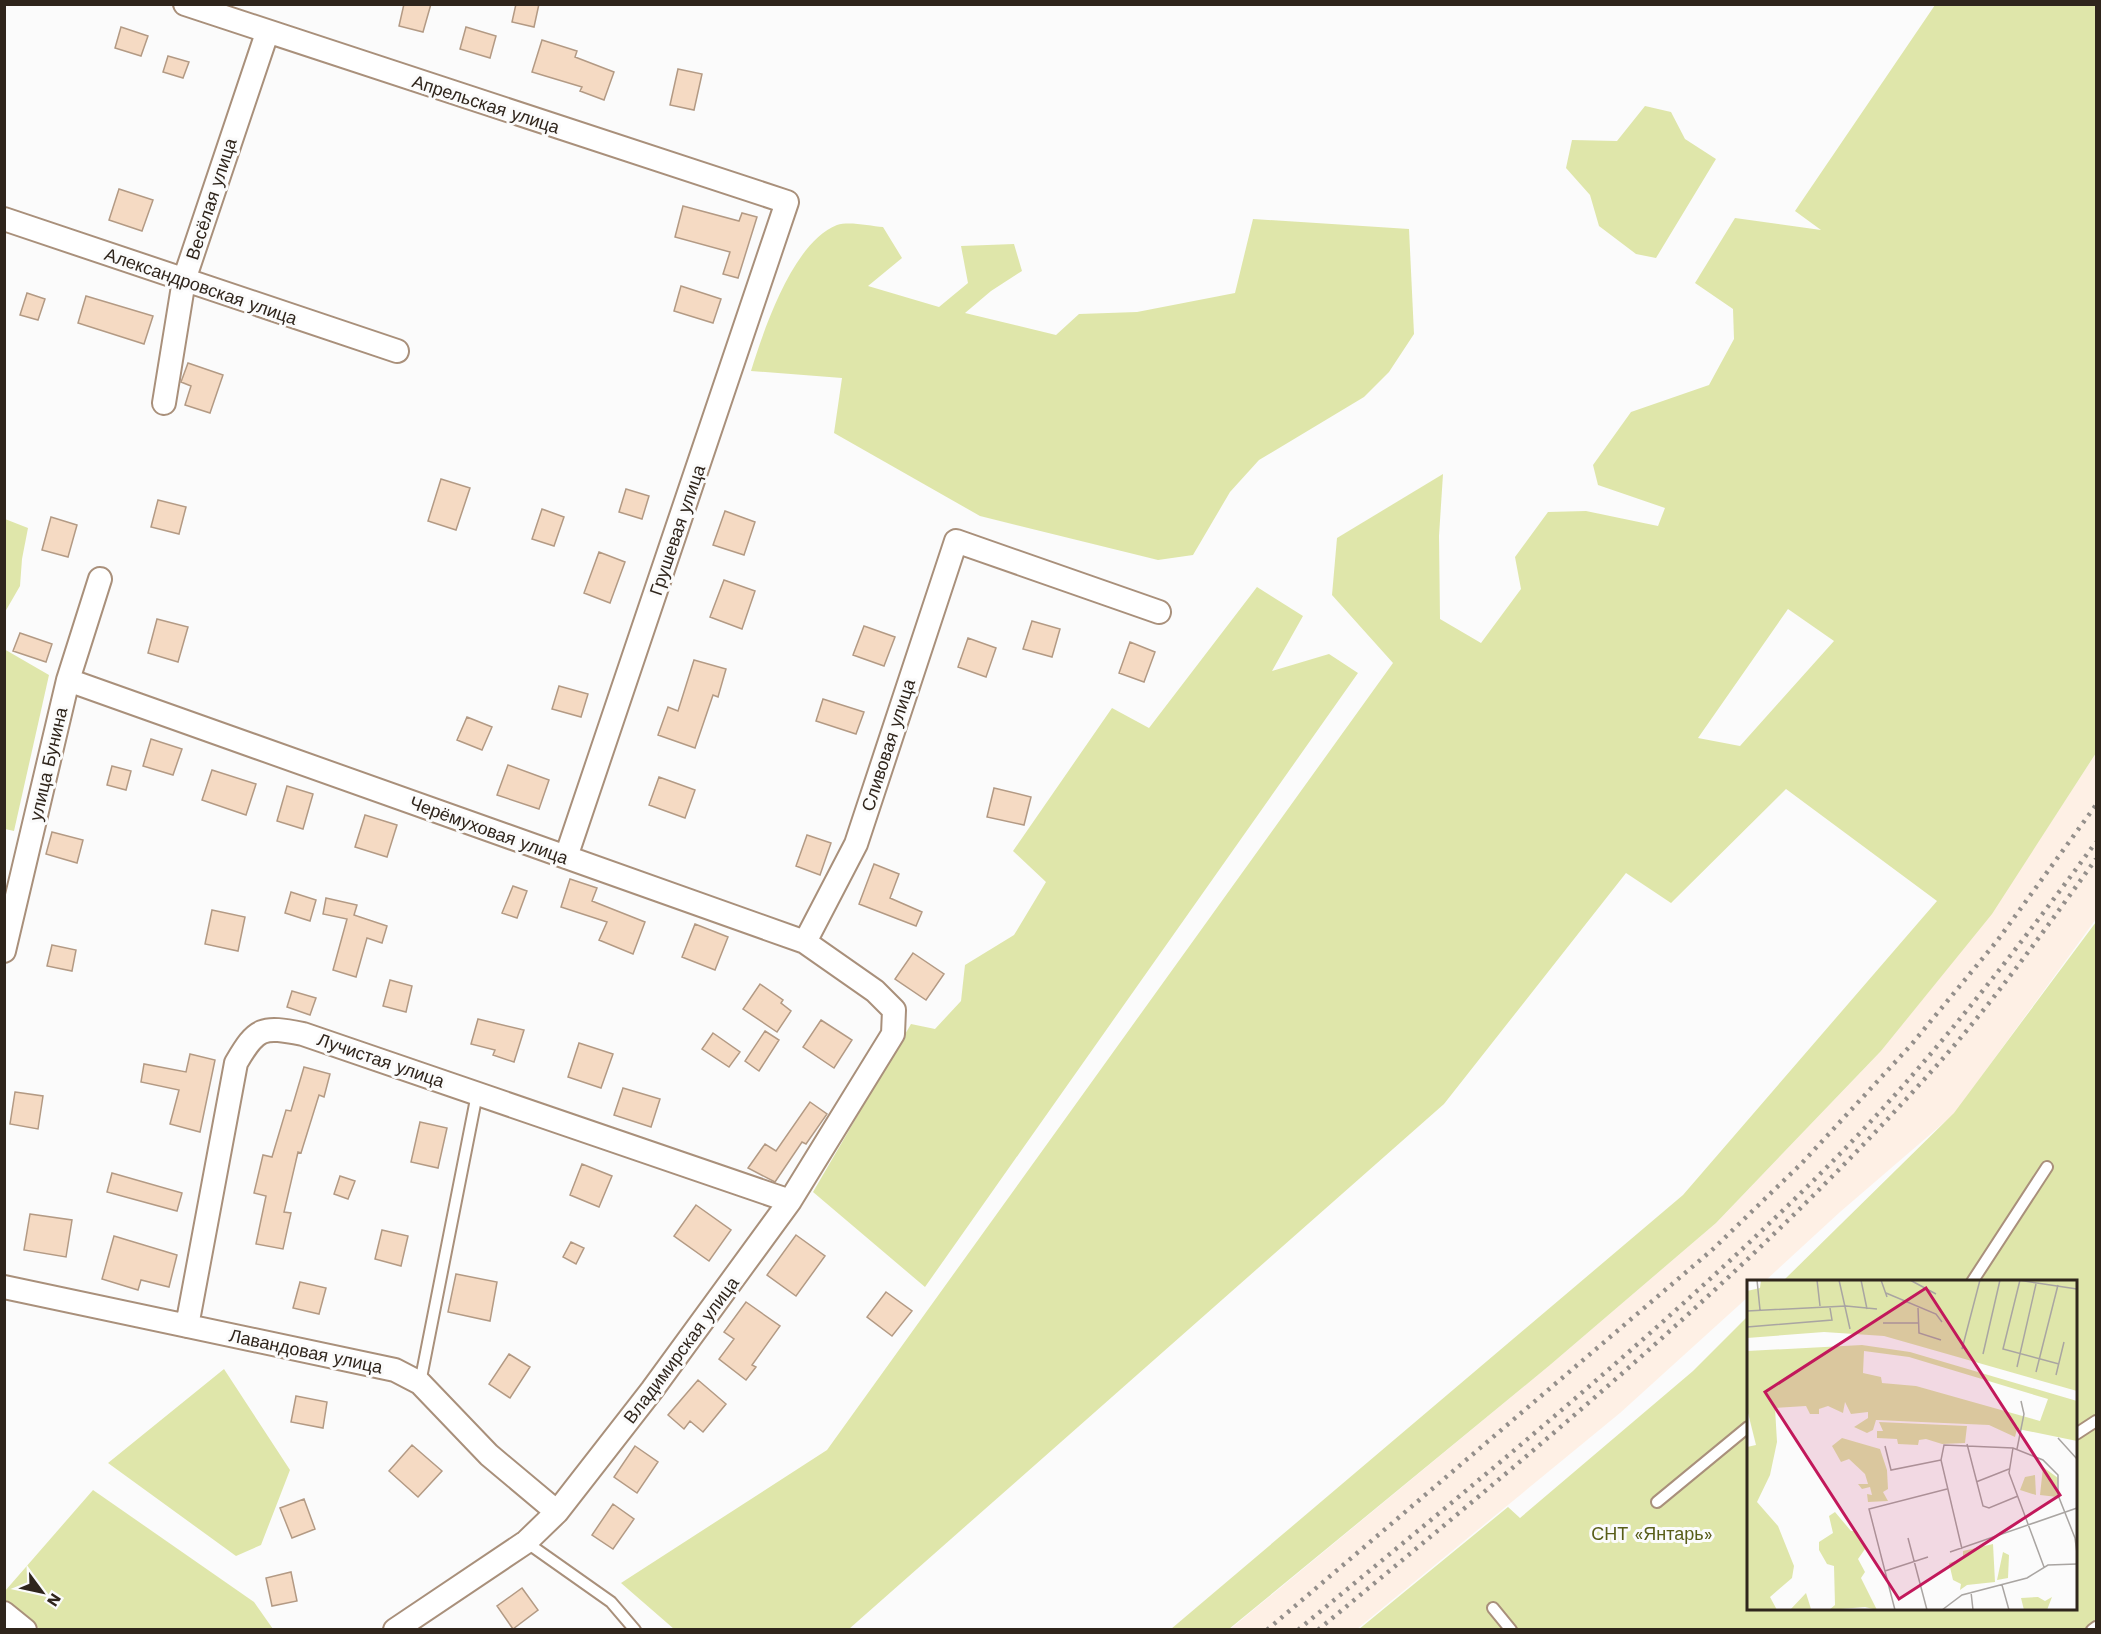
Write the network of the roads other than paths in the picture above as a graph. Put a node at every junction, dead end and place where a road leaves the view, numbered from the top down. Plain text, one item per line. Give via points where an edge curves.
1 (185, 4) edge
2 (267, 33) junction
3 (787, 202) joint
4 (4, 219) edge
5 (184, 280) junction
6 (397, 351) dead end
7 (164, 403) dead end
8 (100, 579) dead end
9 (1160, 612) dead end
10 (68, 680) junction
11 (566, 857) junction
12 (805, 942) junction
13 (4, 951) edge
14 (894, 1010) joint
15 (477, 1094) junction
16 (2047, 1167) dead end
17 (790, 1201) junction
18 (1973, 1280) edge
19 (4, 1287) edge
20 (187, 1326) junction
21 (420, 1383) junction
22 (2097, 1421) edge
23 (1747, 1429) edge
24 (2077, 1433) edge
25 (1657, 1502) dead end
26 (557, 1512) junction
27 (526, 1542) junction
28 (1493, 1608) dead end
29 (4, 1613) edge
30 (2097, 1627) edge
31 (24, 1629) edge
32 (394, 1629) edge
33 (635, 1629) edge
34 (1511, 1629) edge
35 (2092, 1629) edge

1 - 2 street, Апрельская улица
2 - 3 street, Апрельская улица
2 - 5 street, Весёлая улица
3 - 11 street, Грушевая улица
4 - 5 street, Александровская улица
5 - 6 street, Александровская улица
5 - 7 street, Весёлая улица
8 - 10 street, улица Бунина
9 - 12 street, Сливовая улица via 956,541 856,844
10 - 11 street, Черёмуховая улица
10 - 13 street, улица Бунина
11 - 12 street, Черёмуховая улица
12 - 14 street, Черёмуховая улица via 875,991
14 - 17 street, Владимирская улица via 893,1034
15 - 17 street, Лучистая улица
15 - 20 street, Лучистая улица via 303,1034 274,1029 251,1037 236,1063
15 - 21 lane
16 - 18 lane
17 - 26 street, Владимирская улица
19 - 20 street, Лавандовая улица
20 - 21 street, Лавандовая улица via 395,1370
21 - 26 street, Лавандовая улица via 489,1455
22 - 24 lane
23 - 25 lane
26 - 27 street, Владимирская улица
27 - 32 street, Владимирская улица
27 - 33 lane via 611,1602
28 - 34 lane
29 - 31 street
30 - 35 lane

